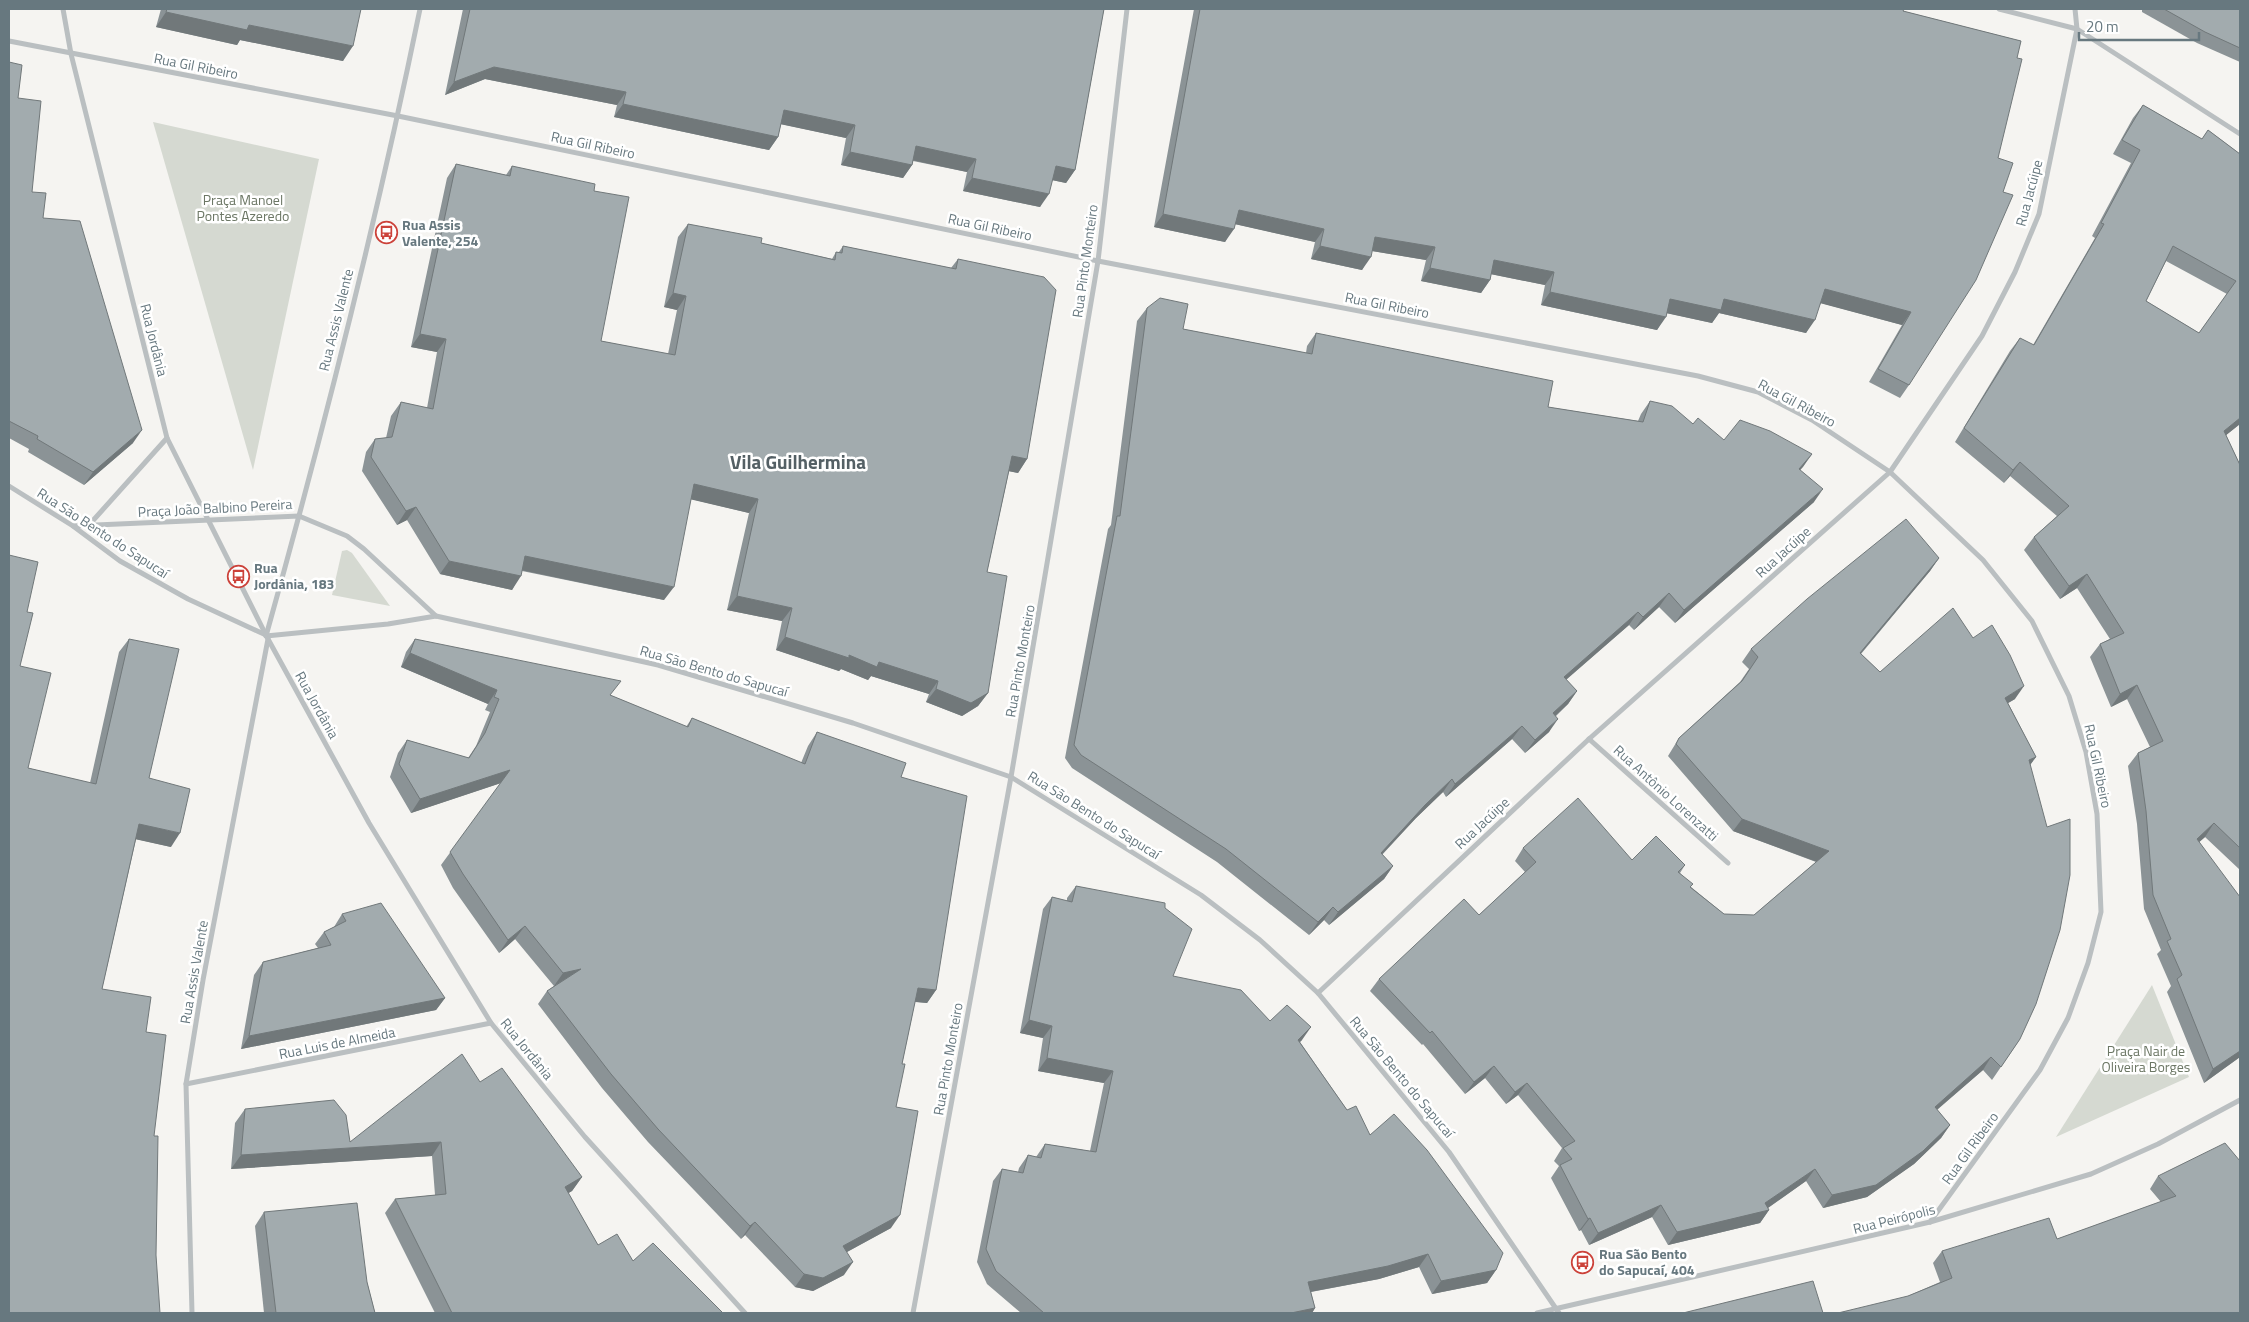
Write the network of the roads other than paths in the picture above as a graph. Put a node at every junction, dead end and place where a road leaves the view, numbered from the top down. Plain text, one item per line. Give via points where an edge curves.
1 (62, 9) edge
2 (420, 9) edge
3 (1127, 9) edge
4 (1999, 9) edge
5 (2075, 9) edge
6 (2077, 29) junction
7 (9, 41) edge
8 (71, 54) junction
9 (398, 116) junction
10 (2240, 134) edge
11 (1098, 261) junction
12 (167, 438) junction
13 (1890, 472) junction
14 (9, 486) edge
15 (300, 516) junction
16 (206, 520) junction
17 (89, 525) junction
18 (73, 526) junction
19 (436, 616) junction
20 (267, 637) junction
21 (1589, 739) junction
22 (1011, 777) junction
23 (1728, 864) dead end
24 (1318, 993) junction
25 (491, 1024) junction
26 (186, 1084) junction
27 (2240, 1100) edge
28 (1930, 1222) junction
29 (1558, 1311) edge
30 (192, 1313) edge
31 (745, 1313) edge
32 (913, 1313) edge
33 (1537, 1313) edge

1 - 8 street, Rua Jordânia
2 - 9 street, Rua Assis Valente
3 - 11 street, Rua Pinto Monteiro
4 - 6 street
5 - 6 street, Rua Jacúipe
6 - 10 street
6 - 13 street, Rua Jacúipe via 2039,214 2015,272 1982,336
7 - 8 street, Rua Gil Ribeiro
8 - 9 street, Rua Gil Ribeiro
8 - 12 street, Rua Jordânia
9 - 11 street, Rua Gil Ribeiro
9 - 15 street, Rua Assis Valente
11 - 13 street, Rua Gil Ribeiro via 1698,376 1749,390 1812,420
11 - 22 street, Rua Pinto Monteiro
12 - 16 street, Rua Jordânia
12 - 17 street
13 - 21 street, Rua Jacúipe
13 - 28 street, Rua Gil Ribeiro via 1983,560 2032,621 2069,696 2086,752 2097,814 2101,912 2088,963 2068,1018 2040,1070
14 - 18 street, Rua São Bento do Sapucaí
15 - 16 street, Praça João Balbino Pereira
15 - 19 street, Praça João Balbino Pereira via 353,540
15 - 20 street, Rua Assis Valente
16 - 17 street, Praça João Balbino Pereira
16 - 20 street, Rua Jordânia
17 - 18 street, Praça João Balbino Pereira
18 - 20 street, Rua São Bento do Sapucaí via 120,561 188,599
19 - 20 street
19 - 22 street, Rua São Bento do Sapucaí via 658,665 853,724
20 - 25 street, Rua Jordânia via 369,823
20 - 26 street, Rua Assis Valente
21 - 23 street, Rua Antônio Lorenzatti
21 - 24 street, Rua Jacúipe
22 - 24 street, Rua São Bento do Sapucaí via 1200,895 1260,940
22 - 32 street, Rua Pinto Monteiro
24 - 29 street, Rua São Bento do Sapucaí via 1449,1152
25 - 26 street, Rua Luis de Almeida
25 - 31 street, Rua Jordânia via 585,1137
26 - 30 street, Rua Assis Valente
27 - 28 street, Rua Peirópolis via 2158,1144 2091,1174
28 - 29 street, Rua Peirópolis
29 - 33 street, Rua Peirópolis

